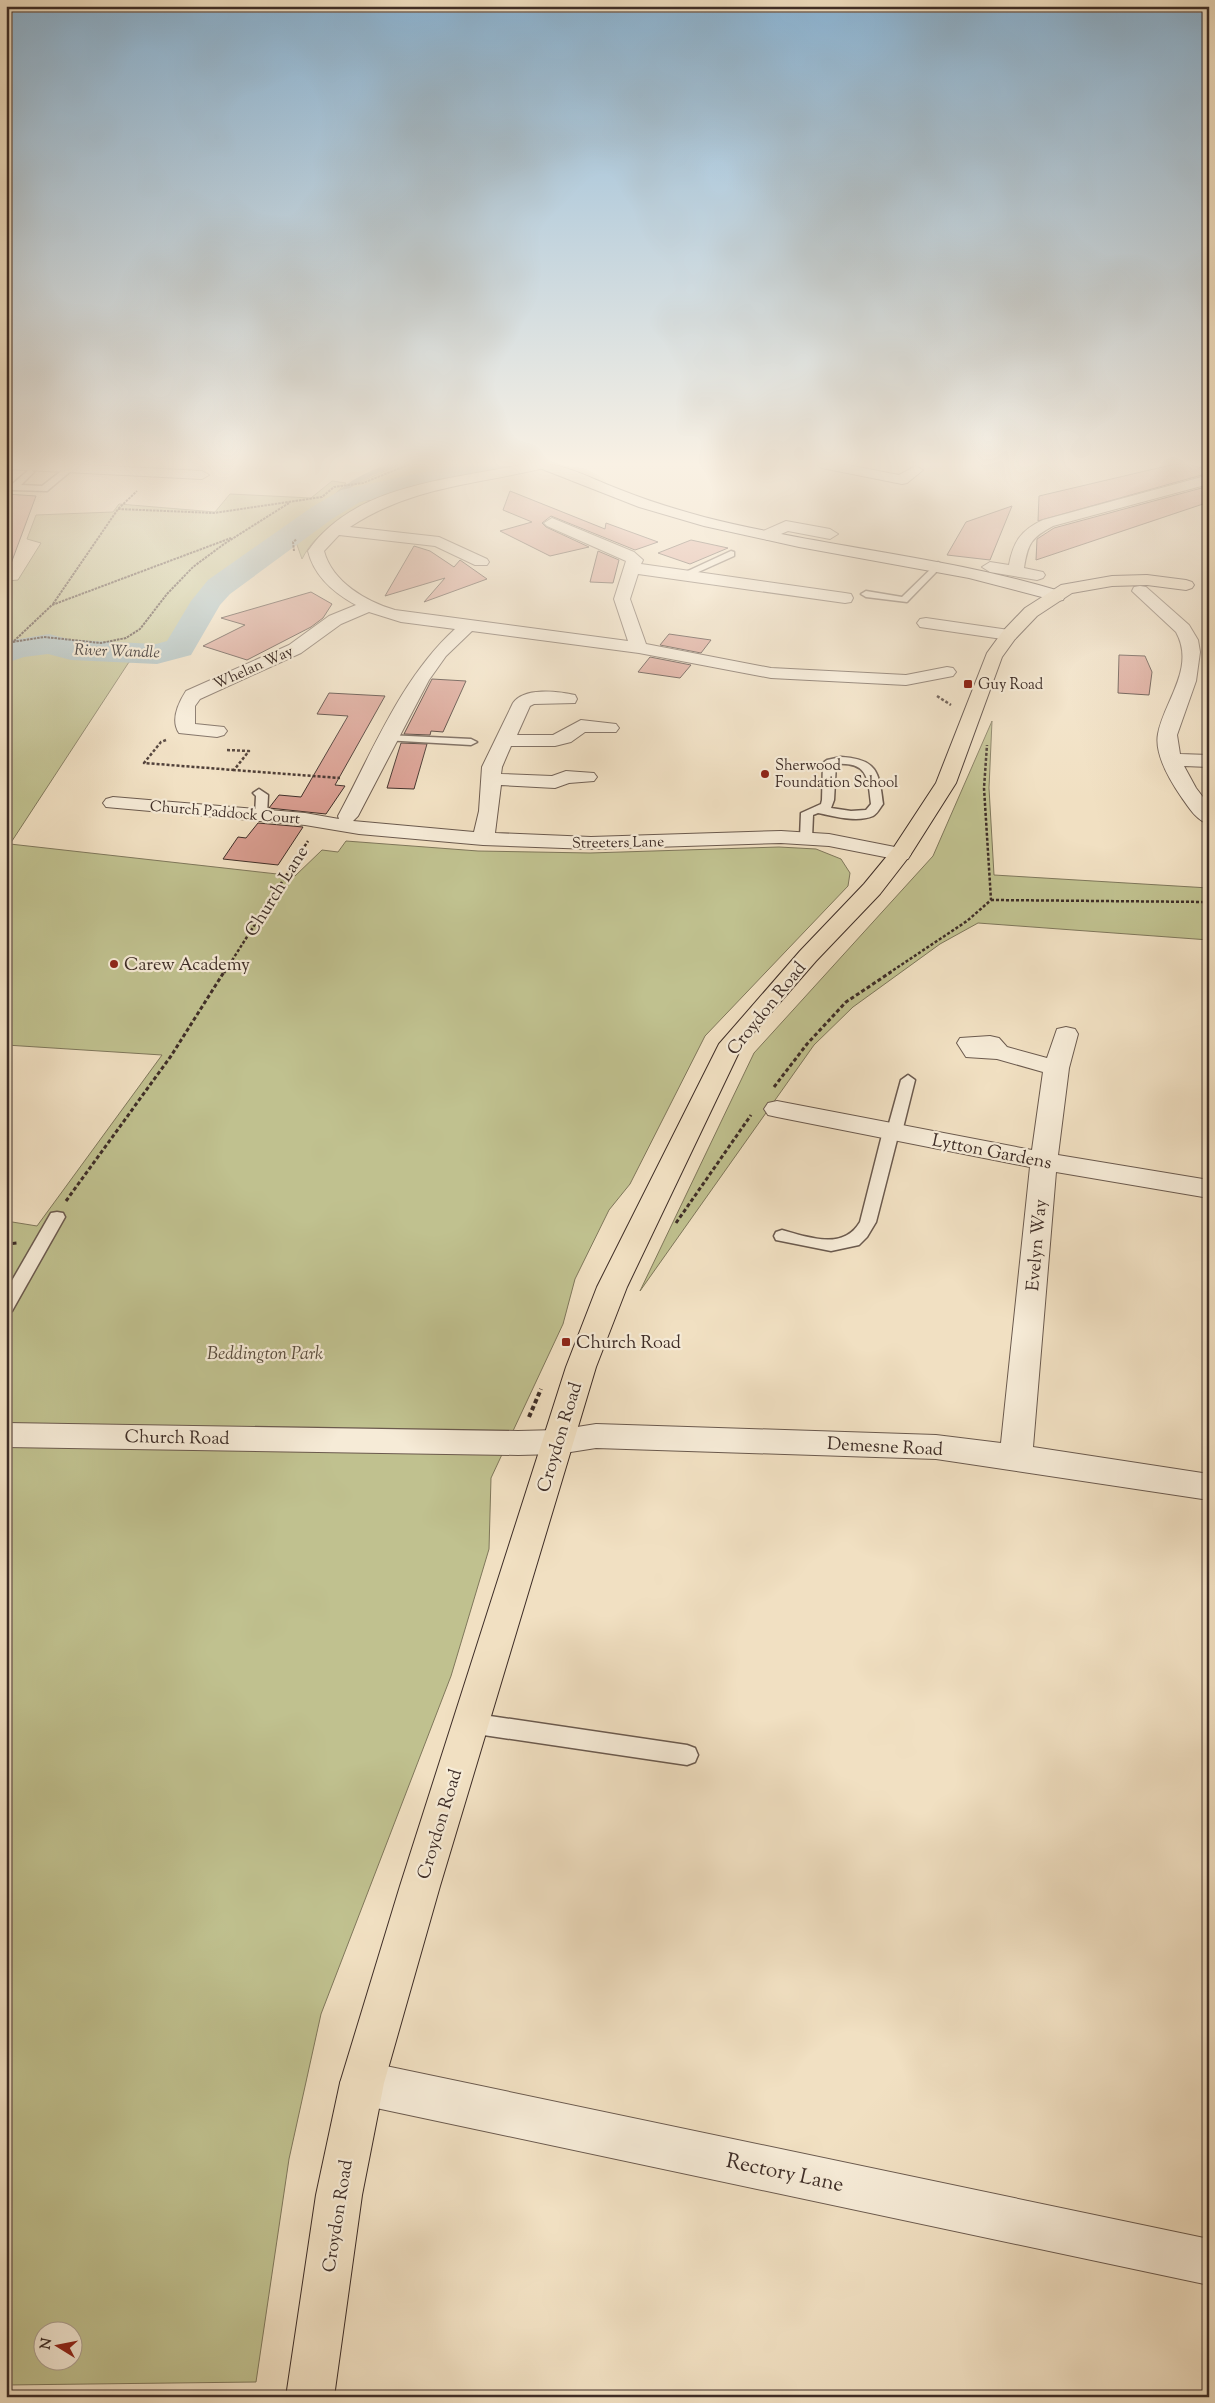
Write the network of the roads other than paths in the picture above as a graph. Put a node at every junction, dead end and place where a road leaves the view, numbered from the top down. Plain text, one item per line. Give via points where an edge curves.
1 (331, 576) edge
2 (630, 576) edge
3 (683, 576) edge
4 (927, 576) edge
5 (987, 576) edge
6 (1028, 576) edge
7 (1047, 586) junction
8 (1140, 591) junction
9 (866, 594) dead end
10 (845, 598) dead end
11 (369, 606) junction
12 (929, 624) dead end
13 (467, 627) junction
14 (1009, 635) junction
15 (639, 648) junction
16 (947, 672) dead end
17 (568, 700) dead end
18 (609, 728) dead end
19 (217, 731) road end
20 (388, 738) junction
21 (504, 740) junction
22 (471, 742) dead end
23 (1172, 760) junction
24 (1209, 762) edge
25 (587, 777) dead end
26 (491, 779) junction
27 (258, 793) dead end
28 (113, 803) dead end
29 (819, 810) junction
30 (261, 815) junction
31 (1209, 818) edge
32 (342, 820) junction
33 (806, 838) junction
34 (483, 839) junction
35 (900, 854) junction
36 (1066, 1034) dead end
37 (998, 1052) dead end
38 (1056, 1068) junction
39 (908, 1080) dead end
40 (767, 1104) road end
41 (893, 1132) junction
42 (1044, 1161) junction
43 (1209, 1189) edge
44 (57, 1217) road end
45 (782, 1236) dead end
46 (6, 1307) edge
47 (6, 1435) edge
48 (558, 1442) junction
49 (1016, 1457) junction
50 (1209, 1487) edge
51 (470, 1723) junction
52 (686, 1756) dead end
53 (362, 2083) junction
54 (1209, 2262) edge
55 (310, 2397) edge

1 - 11 street
2 - 15 street via 622,599
3 - 10 street
4 - 9 lane via 904,600
5 - 7 street
6 - 7 street
7 - 8 highway, Croydon Road via 1092,596
7 - 8 highway, Croydon Road via 1067,589 1112,581 1147,580 1194,584
7 - 14 highway, Croydon Road via 1031,612
8 - 23 street via 1183,630 1191,643 1187,678 1167,735
11 - 13 street via 400,616
11 - 19 street, Whelan Way via 334,620 295,649 193,695 186,706 186,729
12 - 14 street
13 - 15 street
13 - 20 street via 430,663
14 - 35 highway, Croydon Road via 993,657 946,783
15 - 16 street via 771,673 923,685
17 - 21 street via 526,700
18 - 21 street via 581,726 572,736 556,741
20 - 22 lane
20 - 32 street via 368,780
21 - 26 street via 492,767
23 - 24 street
23 - 31 street via 1180,782
25 - 26 street via 566,777 555,782
26 - 34 street
27 - 30 lane via 262,795
28 - 30 street, Church Paddock Court
29 - 29 lane via 826,806 828,800 829,763 839,760 867,765 872,773 877,804 870,814
29 - 33 lane via 807,814
30 - 32 street, Church Paddock Court
32 - 34 street, Streeters Lane
33 - 34 street, Streeters Lane via 590,843
33 - 35 street, Streeters Lane
35 - 48 highway, Croydon Road via 731,1044 612,1287 581,1367
36 - 38 street, Evelyn Way
37 - 38 street
38 - 42 street, Evelyn Way
39 - 41 lane
40 - 41 street, Lytton Gardens
41 - 42 street, Lytton Gardens
41 - 45 lane via 868,1222 857,1240 831,1246
42 - 43 street, Lytton Gardens
42 - 49 street, Evelyn Way
44 - 46 lane
47 - 48 street, Church Road
48 - 49 street, Demesne Road via 596,1436 936,1447
48 - 51 highway, Croydon Road
49 - 50 street, Demesne Road
51 - 52 lane
51 - 53 highway, Croydon Road
53 - 54 street, Rectory Lane
53 - 55 highway, Croydon Road via 339,2194

